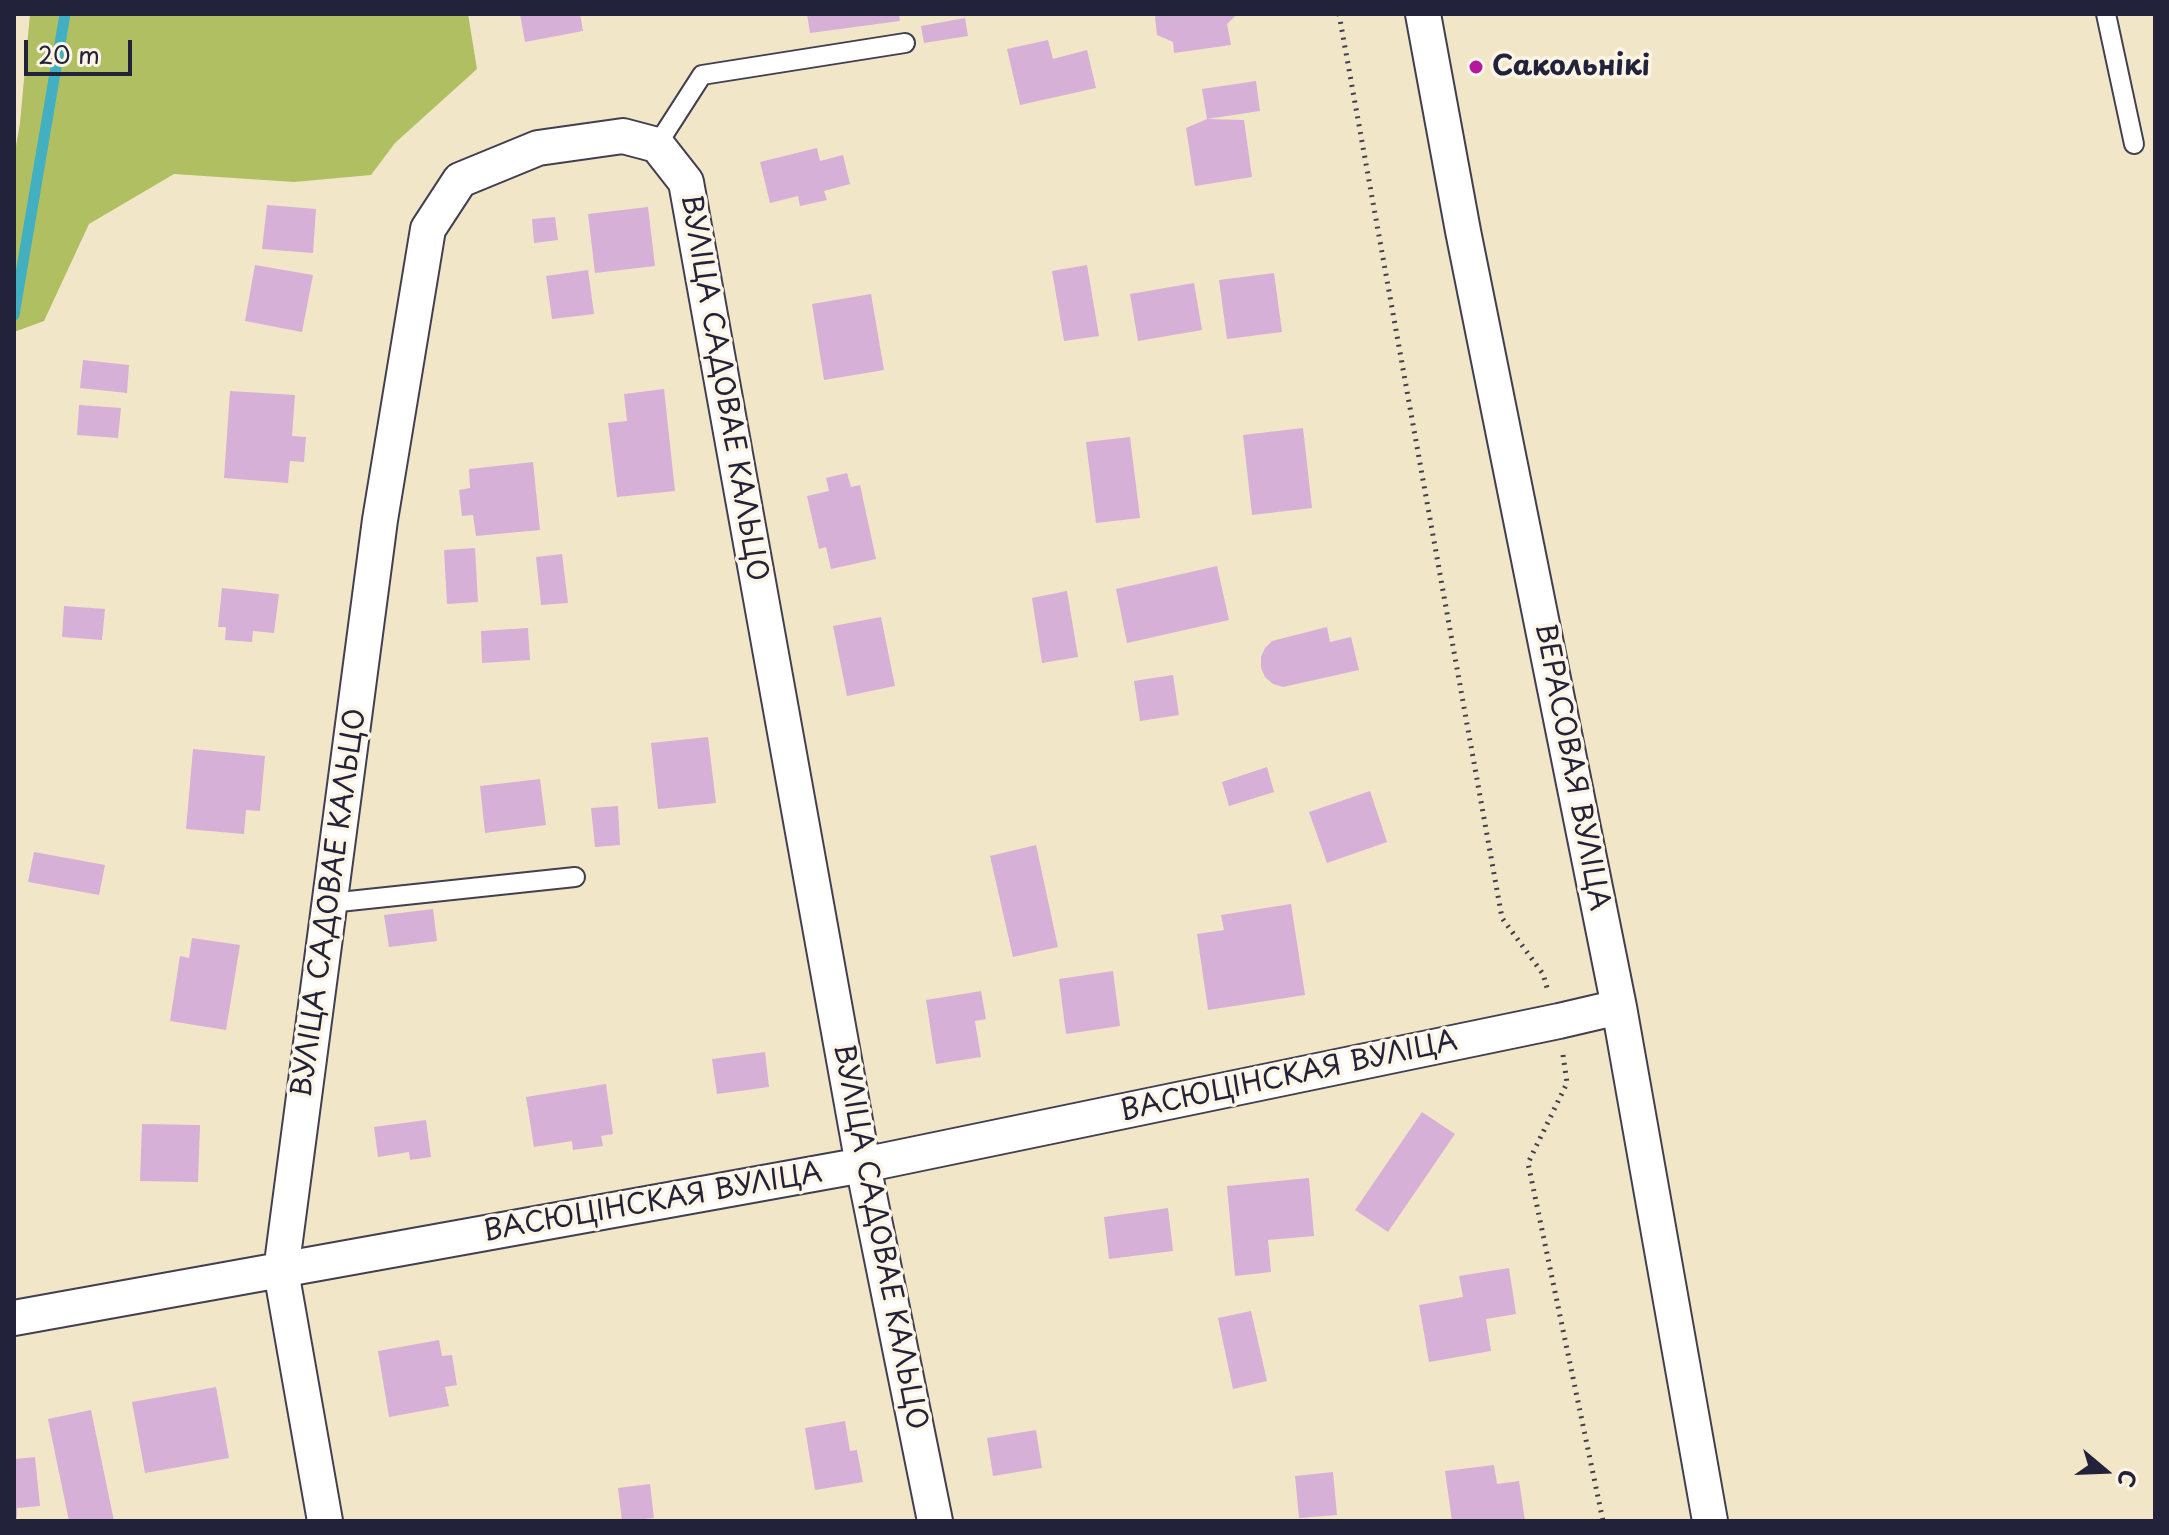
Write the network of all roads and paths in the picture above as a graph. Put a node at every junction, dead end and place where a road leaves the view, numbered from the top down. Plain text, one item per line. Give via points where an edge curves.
1 (1339, 14) edge
2 (1423, 14) edge
3 (2106, 14) edge
4 (905, 43) dead end
5 (2134, 144) dead end
6 (657, 145) junction
7 (575, 877) dead end
8 (330, 903) junction
9 (1619, 1007) junction
10 (1559, 1021) junction
11 (863, 1165) junction
12 (281, 1271) junction
13 (14, 1318) edge
14 (325, 1521) edge
15 (935, 1521) edge
16 (1603, 1521) edge
17 (1710, 1521) edge

1 - 10 path via 1502,918 1543,974
2 - 9 street, ВЕРАСОВАЯ ВУЛІЦА
3 - 5 lane
4 - 6 lane via 702,75
6 - 8 street, ВУЛІЦА САДОВАЕ КАЛЬЦО via 623,136 538,148 460,180 428,229 380,520
6 - 11 street, ВУЛІЦА САДОВАЕ КАЛЬЦО via 686,182
7 - 8 lane
8 - 12 street, ВУЛІЦА САДОВАЕ КАЛЬЦО
9 - 10 street, ВАСЮЦІНСКАЯ ВУЛІЦА
9 - 17 street, ВЕРАСОВАЯ ВУЛІЦА
10 - 11 street, ВАСЮЦІНСКАЯ ВУЛІЦА
10 - 16 path via 1567,1083 1528,1163
11 - 12 street, ВАСЮЦІНСКАЯ ВУЛІЦА
11 - 15 street, ВУЛІЦА САДОВАЕ КАЛЬЦО
12 - 13 street, ВАСЮЦІНСКАЯ ВУЛІЦА
12 - 14 street, ВУЛІЦА САДОВАЕ КАЛЬЦО

